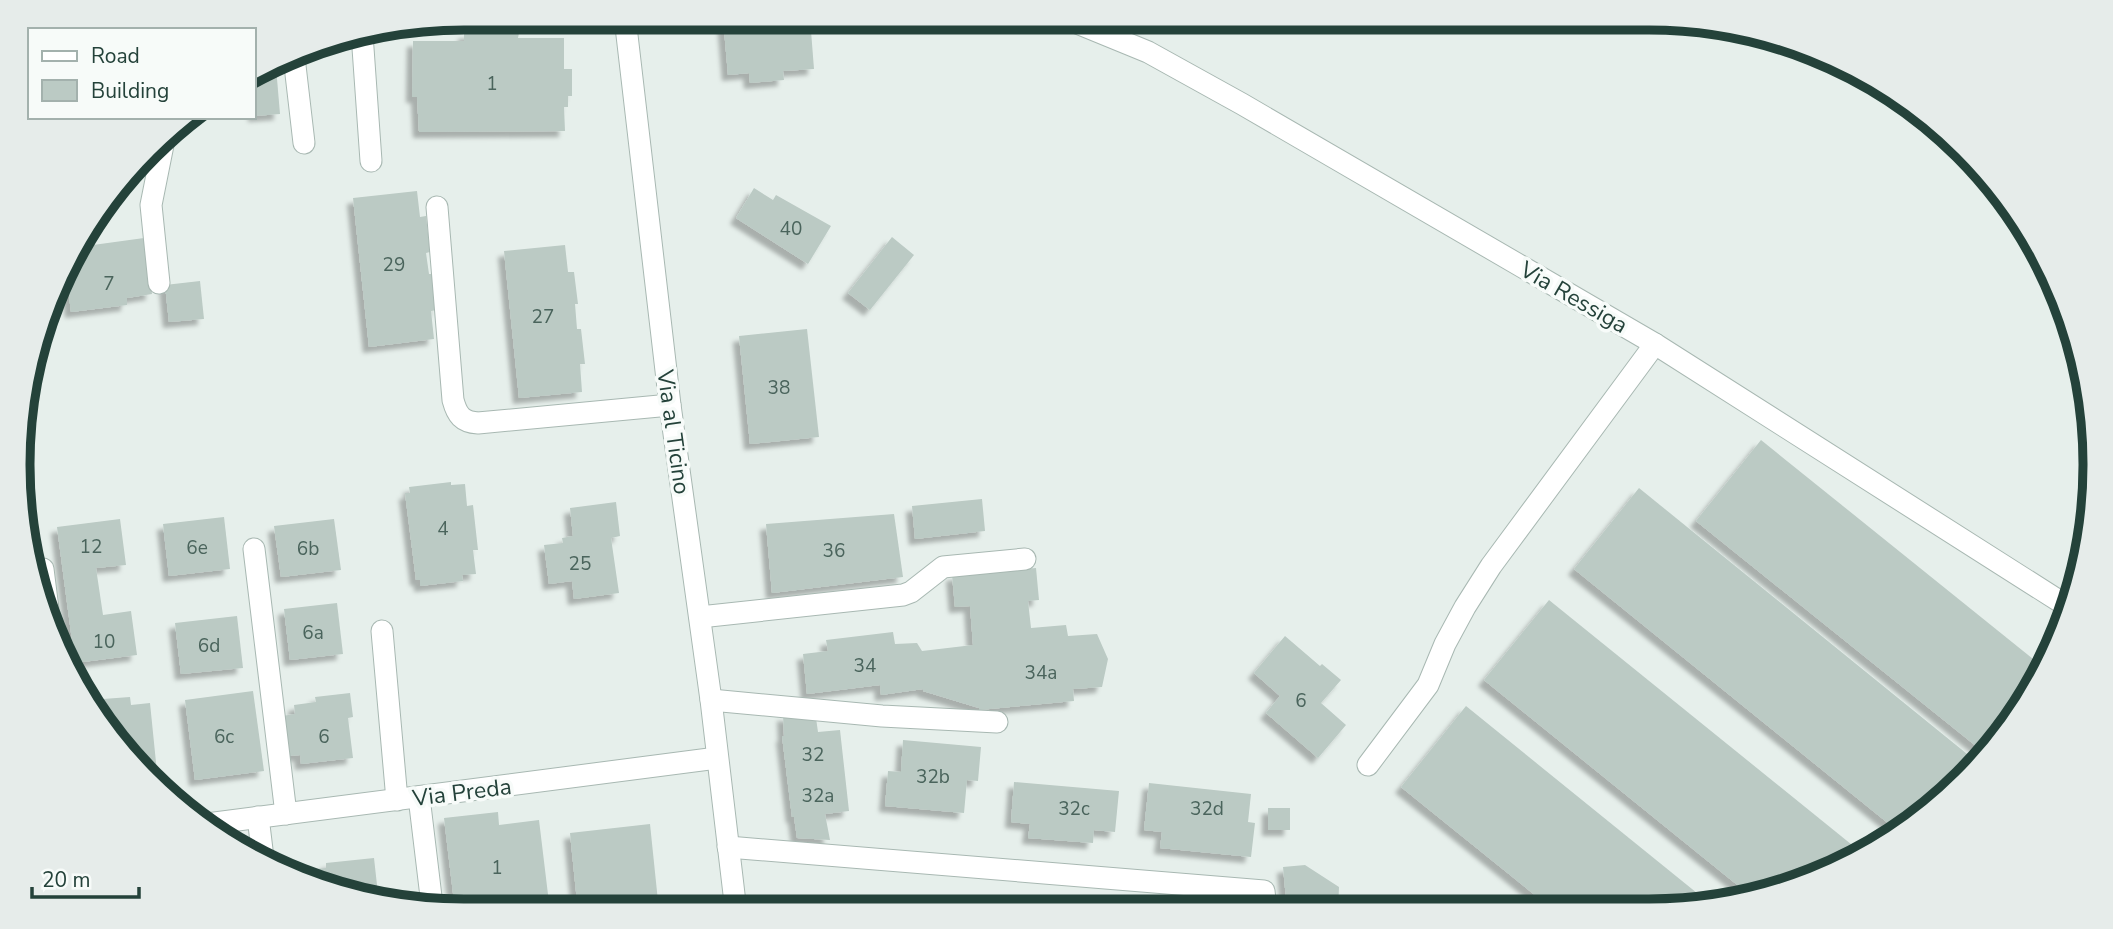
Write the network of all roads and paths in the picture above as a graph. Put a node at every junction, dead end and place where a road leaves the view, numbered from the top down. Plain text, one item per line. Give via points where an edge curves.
1 (626, 30) edge
2 (1094, 30) edge
3 (363, 42) edge
4 (295, 64) edge
5 (304, 143) dead end
6 (161, 153) edge
7 (371, 161) dead end
8 (437, 207) dead end
9 (159, 283) dead end
10 (1655, 344) junction
11 (670, 405) junction
12 (254, 549) dead end
13 (1025, 559) dead end
14 (2061, 602) edge
15 (700, 617) junction
16 (382, 631) dead end
17 (711, 700) junction
18 (996, 722) dead end
19 (717, 758) junction
20 (1368, 765) dead end
21 (408, 799) junction
22 (286, 814) junction
23 (258, 817) junction
24 (218, 822) edge
25 (729, 846) junction
26 (262, 849) edge
27 (430, 898) edge
28 (735, 899) edge
29 (1255, 899) edge

1 - 11 street, Via al Ticino
2 - 10 street, Via Ressiga via 1148,52 1230,97
3 - 7 street
4 - 5 street
6 - 9 street via 151,205
8 - 11 street via 453,400 461,418 478,423
10 - 14 street, Via Ressiga
10 - 20 street via 1491,566 1445,644 1427,685
11 - 15 street, Via al Ticino
12 - 22 street
13 - 15 street via 943,567 903,595
15 - 17 street, Via al Ticino
16 - 21 street
17 - 18 street
17 - 19 street, Via al Ticino
19 - 21 street, Via Preda
19 - 25 street, Via al Ticino
21 - 22 street, Via Preda
21 - 27 street
22 - 23 street, Via Preda
23 - 24 street, Via Preda
23 - 26 street
25 - 28 street, Via al Ticino
25 - 29 street

